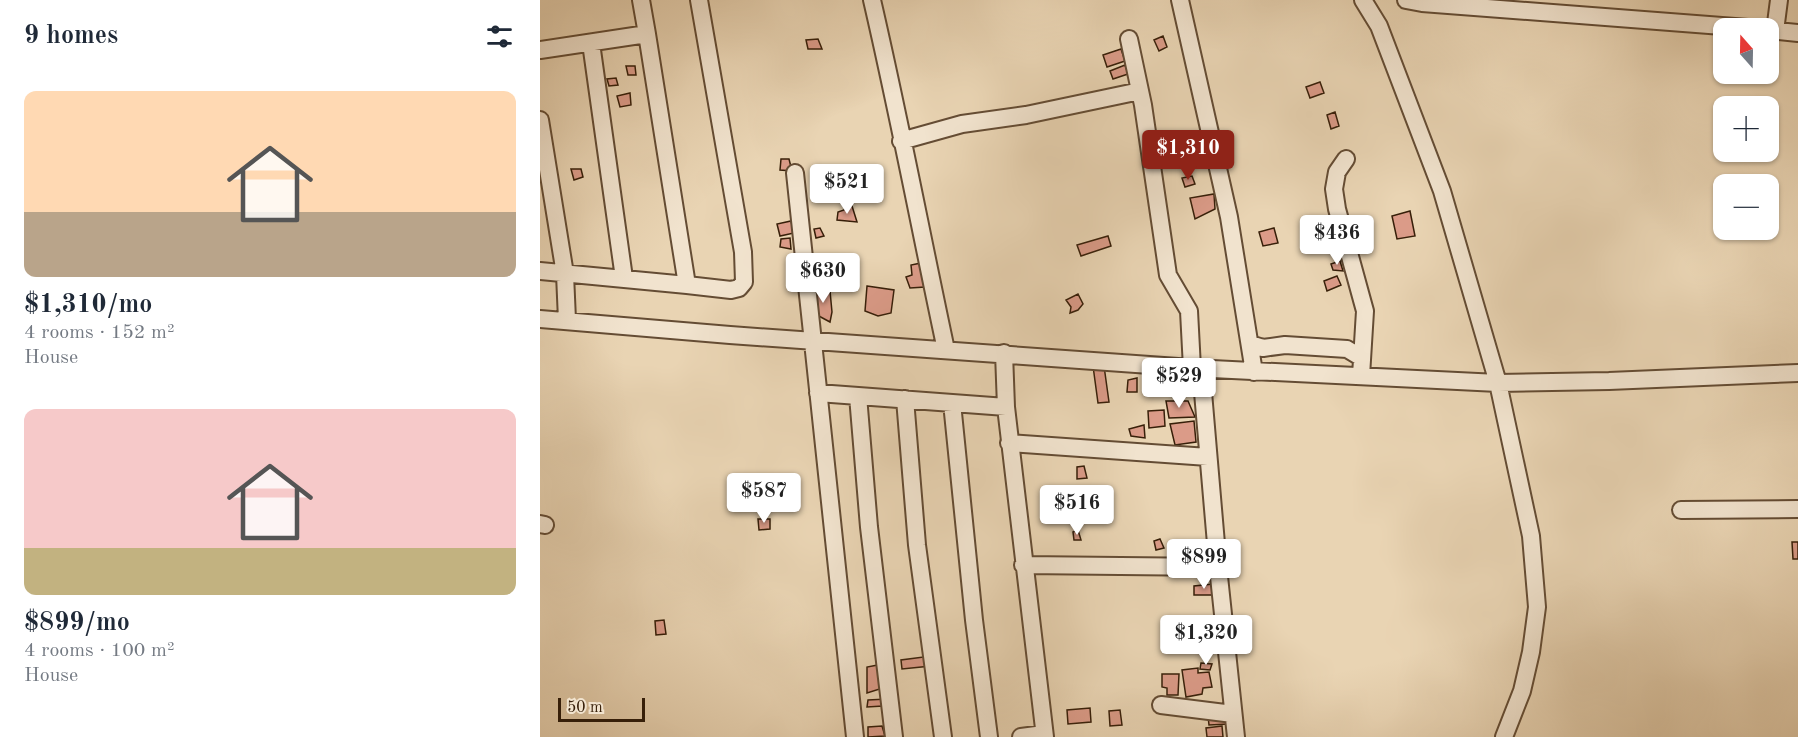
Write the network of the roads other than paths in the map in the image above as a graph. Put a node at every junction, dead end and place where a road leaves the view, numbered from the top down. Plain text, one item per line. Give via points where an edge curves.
1 (641, 0) edge
2 (699, 0) edge
3 (872, 0) edge
4 (1180, 0) edge
5 (1363, 0) edge
6 (1779, 0) edge
7 (1417, 1) edge
8 (1775, 18) edge
9 (1713, 25) edge
10 (1779, 31) edge
11 (1798, 33) edge
12 (646, 34) junction
13 (1129, 39) dead end
14 (591, 43) junction
15 (540, 50) edge
16 (1140, 91) junction
17 (540, 120) edge
18 (901, 141) junction
19 (1346, 159) dead end
20 (795, 173) dead end
21 (540, 271) edge
22 (565, 274) junction
23 (624, 278) junction
24 (687, 285) junction
25 (540, 319) edge
26 (567, 320) junction
27 (813, 340) junction
28 (1250, 344) junction
29 (946, 350) junction
30 (1004, 353) junction
31 (1362, 358) junction
32 (1197, 369) junction
33 (1254, 372) junction
34 (1798, 373) edge
35 (1361, 376) junction
36 (1498, 383) junction
37 (818, 393) junction
38 (858, 396) junction
39 (905, 399) junction
40 (952, 403) junction
41 (1006, 407) junction
42 (1010, 443) junction
43 (1208, 457) junction
44 (1798, 509) edge
45 (1681, 510) dead end
46 (1023, 566) junction
47 (1218, 567) junction
48 (1161, 705) dead end
49 (1233, 714) junction
50 (1045, 736) edge
51 (855, 737) edge
52 (894, 737) edge
53 (943, 737) edge
54 (989, 737) edge
55 (1021, 737) edge
56 (1236, 737) edge
57 (1504, 737) edge

1 - 12 street
2 - 24 street via 743,252 744,282 731,290
3 - 18 street
4 - 28 street via 1229,217
5 - 36 street via 1379,26 1442,191
6 - 8 street
7 - 9 street
10 - 11 street
12 - 14 street
12 - 24 street
13 - 16 street
14 - 15 street
14 - 23 street
16 - 18 street via 954,126
16 - 32 street via 1168,275 1189,311
17 - 22 street
18 - 29 street
19 - 31 street via 1337,172 1334,189 1365,311
20 - 27 street
21 - 22 street
22 - 23 street
22 - 26 street
23 - 24 street
25 - 26 street
26 - 27 street
27 - 29 street
27 - 37 street
28 - 31 street via 1263,348 1285,345 1347,349
28 - 33 street
29 - 30 street
30 - 32 street
30 - 41 street
31 - 35 street
32 - 33 street
32 - 43 street
33 - 35 street
34 - 36 street
35 - 36 street
36 - 57 street via 1531,536 1537,606 1522,691
37 - 38 street
37 - 51 street
38 - 39 street
38 - 52 street
39 - 40 street
39 - 53 street via 917,545
40 - 41 street
40 - 54 street
41 - 42 street
42 - 43 street
42 - 46 street
43 - 47 street
44 - 45 street
46 - 47 street
46 - 50 street
47 - 49 street
48 - 49 street
49 - 56 street
50 - 55 street

